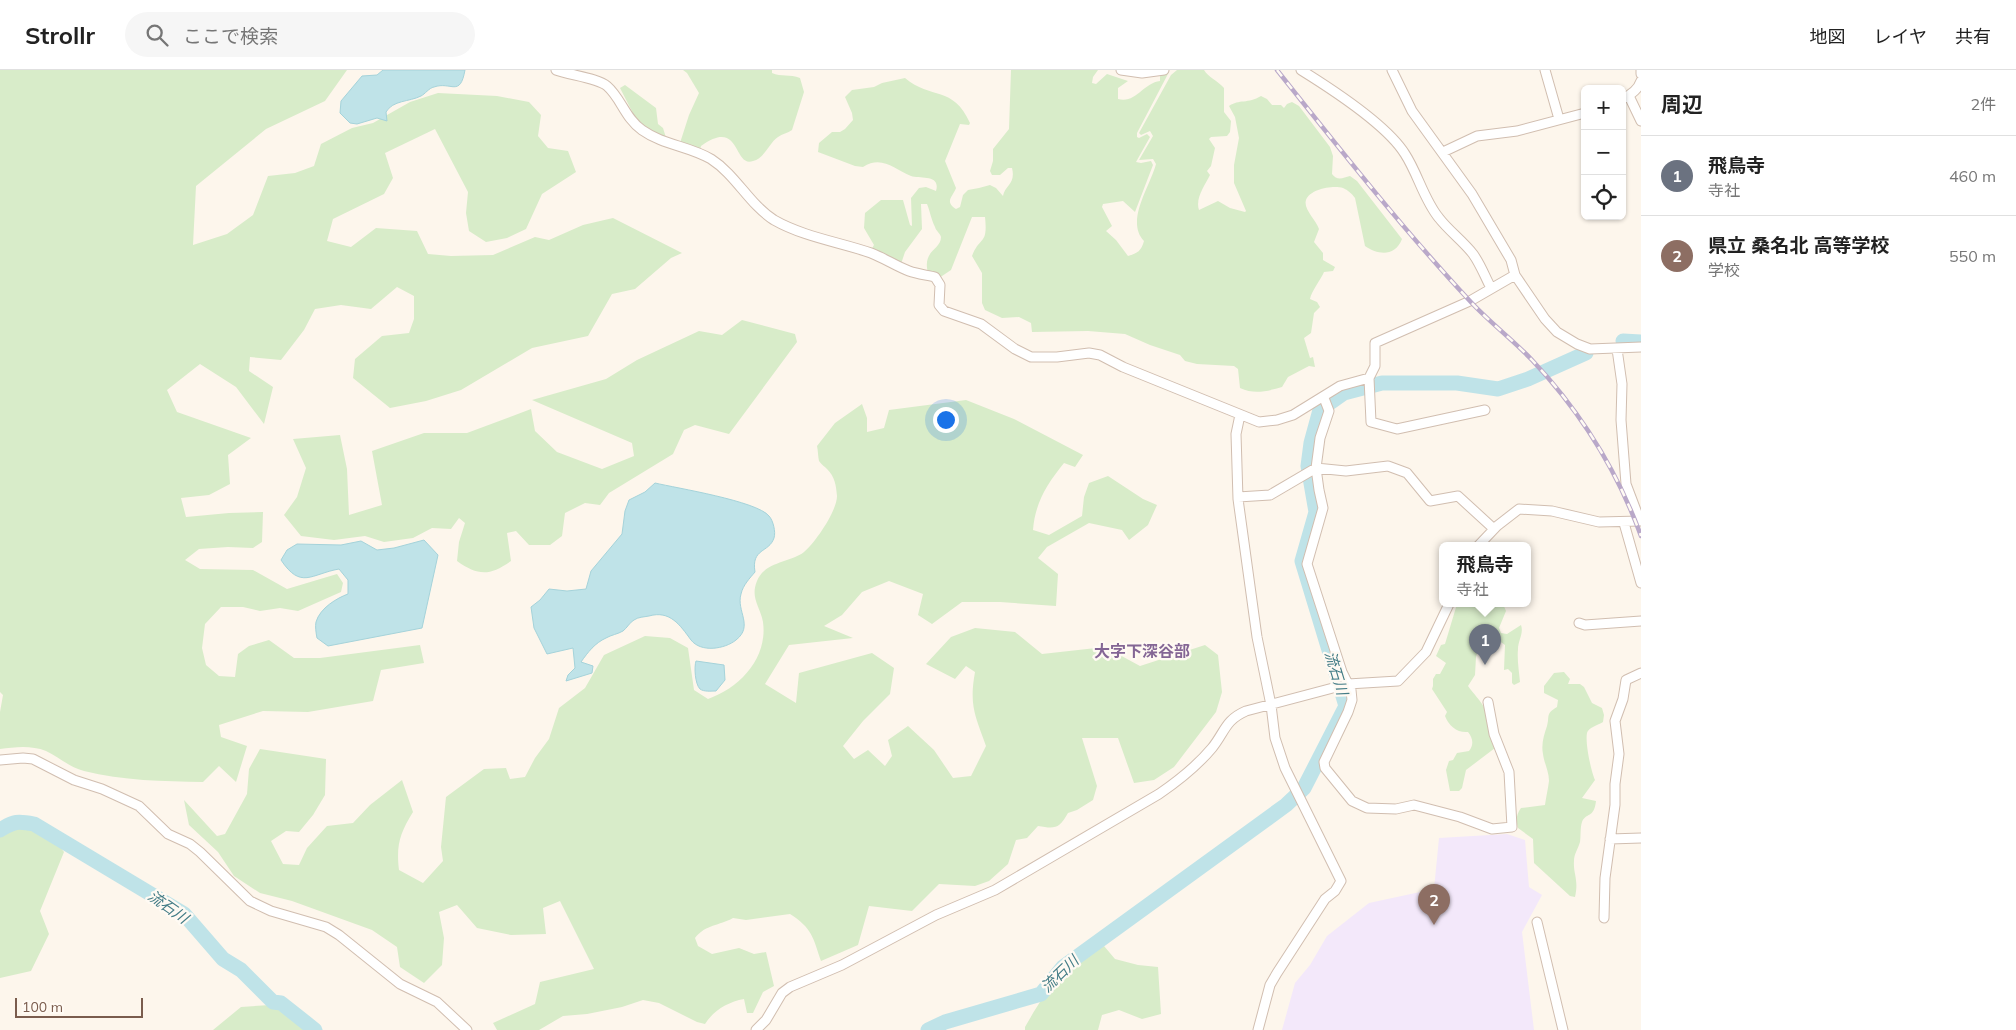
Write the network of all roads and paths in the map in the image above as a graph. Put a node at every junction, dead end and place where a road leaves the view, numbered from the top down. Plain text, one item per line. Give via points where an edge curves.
1 (556, 70) edge
2 (1121, 70) edge
3 (1164, 70) edge
4 (1300, 70) edge
5 (1392, 70) edge
6 (1545, 70) edge
7 (1640, 70) edge
8 (1641, 74) edge
9 (1641, 81) edge
10 (1626, 97) edge
11 (1581, 114) edge
12 (1559, 119) junction
13 (1641, 121) edge
14 (1443, 152) junction
15 (1515, 275) junction
16 (1491, 288) junction
17 (1641, 347) edge
18 (1617, 349) junction
19 (1369, 378) junction
20 (1324, 398) junction
21 (1486, 410) dead end
22 (1240, 415) junction
23 (1316, 468) junction
24 (1238, 497) junction
25 (1641, 521) edge
26 (1624, 523) junction
27 (1494, 529) junction
28 (1482, 542) edge
29 (1641, 582) edge
30 (1448, 607) edge
31 (1641, 621) edge
32 (1579, 623) dead end
33 (1641, 674) edge
34 (1348, 684) junction
35 (1488, 702) dead end
36 (1271, 705) junction
37 (0, 760) edge
38 (1610, 838) junction
39 (1641, 838) edge
40 (1604, 918) dead end
41 (1537, 922) dead end
42 (467, 1030) edge
43 (756, 1030) edge
44 (1258, 1030) edge
45 (1563, 1030) edge

1 - 22 street via 607,86 631,121 643,131 659,140 693,149 713,160 773,219 910,271 935,277 940,285 939,305 944,311 981,324 1015,349 1031,357 1089,352 1100,355
2 - 3 street via 1142,73
4 - 16 street via 1362,112 1404,151 1431,206 1474,255
5 - 14 street via 1412,111
6 - 12 street
7 - 8 street
9 - 10 street via 1639,87
10 - 13 street
11 - 12 street
12 - 14 street via 1517,132 1477,136
14 - 15 street via 1511,260
15 - 16 street
15 - 18 street via 1557,332 1590,349
16 - 19 street via 1470,301 1375,343 1375,366
17 - 18 street
18 - 25 street via 1622,384 1626,484
19 - 20 street via 1340,386
19 - 21 street via 1371,422 1398,429
20 - 22 street via 1277,420 1259,422
20 - 23 street via 1329,411 1320,438
22 - 24 street via 1236,434
23 - 24 street via 1270,495
23 - 27 street via 1346,471 1388,466 1407,474 1430,501 1458,496
23 - 34 street via 1323,508 1307,564
24 - 36 street via 1257,637
25 - 26 street
26 - 27 street via 1599,522 1525,508 1513,512
26 - 29 street
27 - 28 street
30 - 34 street via 1426,652 1398,681
31 - 32 street
33 - 38 street via 1626,680 1615,721 1619,754
34 - 35 street via 1352,700 1324,762 1325,768 1352,801 1367,808 1427,807 1492,829 1512,827 1509,772 1494,734
34 - 36 street
36 - 43 street via 1236,715 1212,747 1177,782 996,890 936,915 842,965 790,987 782,993
36 - 44 street via 1275,738 1285,768 1341,881 1325,899 1270,985
37 - 42 street via 33,759 74,780 139,806 168,834 200,852 250,901 339,935 400,984 437,1002
38 - 39 street
38 - 40 street
41 - 45 street

